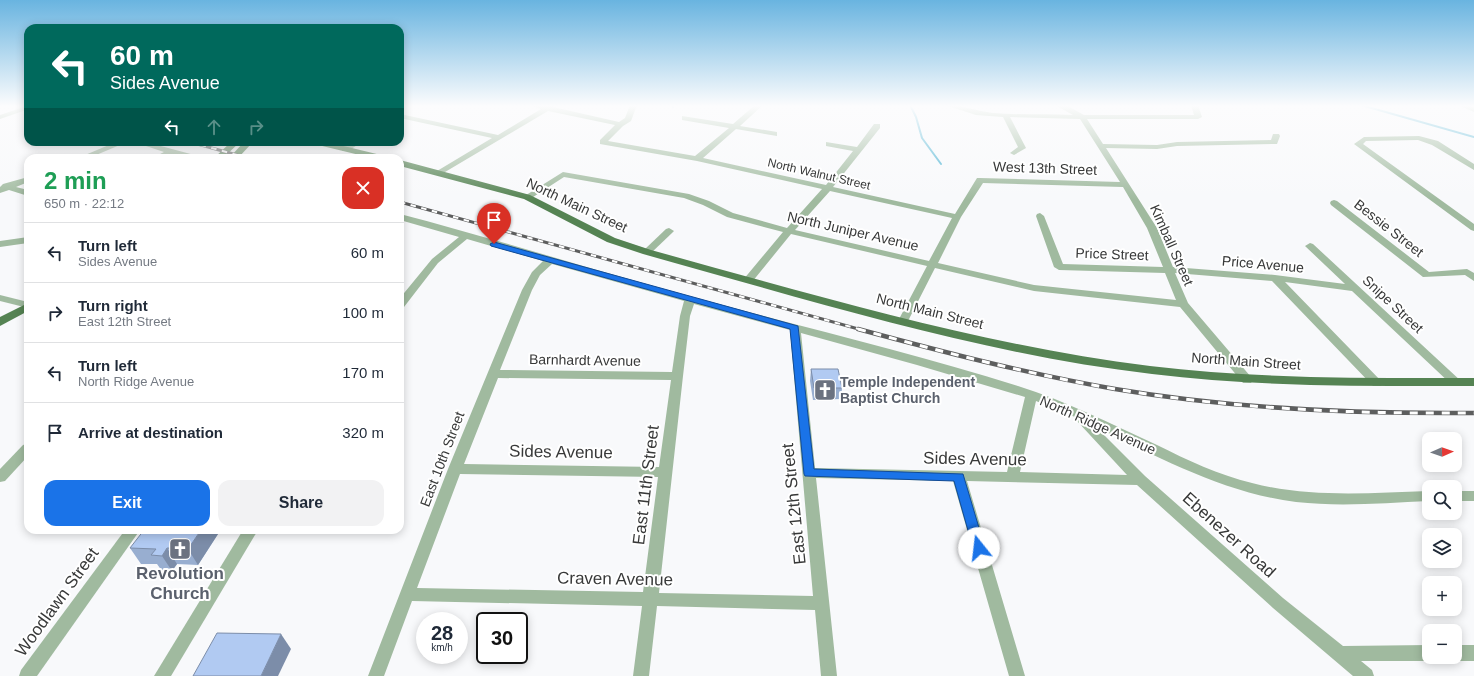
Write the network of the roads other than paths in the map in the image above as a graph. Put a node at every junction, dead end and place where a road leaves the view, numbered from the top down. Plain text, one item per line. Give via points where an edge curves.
1 (1276, 136) dead end
2 (497, 137) edge
3 (609, 137) edge
4 (722, 137) edge
5 (868, 137) edge
6 (1016, 137) edge
7 (1095, 137) edge
8 (829, 144) dead end
9 (112, 146) edge
10 (153, 146) edge
11 (232, 146) edge
12 (245, 146) edge
13 (336, 146) edge
14 (350, 146) edge
15 (1101, 146) junction
16 (346, 148) junction
17 (857, 149) junction
18 (172, 151) junction
19 (92, 154) edge
20 (165, 154) edge
21 (182, 154) edge
22 (222, 154) edge
23 (237, 154) edge
24 (368, 154) edge
25 (1014, 154) dead end
26 (697, 159) junction
27 (404, 164) edge
28 (1474, 168) edge
29 (440, 173) junction
30 (24, 181) edge
31 (0, 184) edge
32 (1126, 185) junction
33 (9, 187) junction
34 (827, 189) junction
35 (0, 190) edge
36 (24, 192) edge
37 (527, 197) junction
38 (1334, 203) dead end
39 (1040, 216) dead end
40 (404, 217) edge
41 (957, 217) junction
42 (1474, 228) edge
43 (669, 231) dead end
44 (789, 231) junction
45 (466, 236) junction
46 (24, 241) edge
47 (0, 244) edge
48 (1310, 246) dead end
49 (647, 252) junction
50 (550, 260) junction
51 (932, 264) junction
52 (1169, 270) junction
53 (1275, 278) junction
54 (1474, 278) edge
55 (748, 280) junction
56 (1355, 288) junction
57 (0, 298) edge
58 (404, 300) edge
59 (690, 300) junction
60 (1183, 304) junction
61 (24, 305) edge
62 (24, 308) edge
63 (903, 321) junction
64 (0, 322) edge
65 (795, 328) junction
66 (493, 374) junction
67 (677, 376) junction
68 (1247, 380) junction
69 (1456, 382) junction
70 (1474, 382) edge
71 (1377, 383) junction
72 (1031, 396) junction
73 (1076, 413) junction
74 (24, 452) edge
75 (455, 469) junction
76 (666, 472) junction
77 (809, 474) junction
78 (0, 477) edge
79 (959, 477) junction
80 (1012, 478) junction
81 (1140, 480) junction
82 (1422, 496) edge
83 (1462, 496) edge
84 (1474, 496) edge
85 (130, 534) edge
86 (249, 534) edge
87 (408, 594) junction
88 (650, 599) junction
89 (822, 603) junction
90 (1462, 653) edge
91 (1474, 653) edge
92 (1340, 654) junction
93 (1422, 654) edge
94 (27, 676) edge
95 (162, 676) edge
96 (376, 676) edge
97 (640, 676) edge
98 (829, 676) edge
99 (1017, 676) edge
100 (1366, 676) edge

1 - 15 street via 1274,142 1177,144 1157,147
2 - 29 street
3 - 26 street, North Walnut Street via 604,142
4 - 26 street
5 - 17 street
6 - 25 street via 1022,148
7 - 15 street, Kimball Street
8 - 17 street
9 - 19 street
10 - 18 street
11 - 22 main road
12 - 23 main road
13 - 16 main road
14 - 16 street
15 - 32 street, Kimball Street
16 - 24 main road
17 - 34 street
18 - 20 street
18 - 21 street
26 - 34 street, North Walnut Street
27 - 29 main road, North Main Street
28 - 42 street via 1435,143 1419,138 1364,139 1358,144
29 - 37 main road, North Main Street
30 - 33 street
31 - 33 street
32 - 41 street, West 13th Street via 980,180
32 - 52 street, Kimball Street via 1152,228
33 - 35 street
33 - 36 street
34 - 41 street, North Walnut Street
34 - 44 street
37 - 44 street, North Juniper Avenue via 562,174 686,196 730,215
37 - 49 main road, North Main Street via 611,240
38 - 54 street, Bessie Street via 1427,275 1467,272
39 - 52 street, Price Street via 1059,267
40 - 45 street, North Ridge Avenue
41 - 51 street, West 13th Street
43 - 49 street
44 - 51 street, North Juniper Avenue
44 - 55 street
45 - 50 street, North Ridge Avenue
45 - 58 street via 435,261
46 - 47 street
48 - 56 street, Snipe Street
49 - 55 main road, North Main Street
50 - 59 street, North Ridge Avenue
50 - 66 street, East 10th Street via 536,274 527,290
51 - 60 street, North Juniper Avenue via 1034,288
51 - 63 street, West 13th Street
52 - 53 street, Price Avenue
52 - 60 street, Kimball Street
53 - 56 street, Price Avenue
53 - 71 street
55 - 63 main road, North Main Street
56 - 69 street, Snipe Street
57 - 61 street
59 - 65 street, North Ridge Avenue
59 - 67 street, East 11th Street via 685,316
60 - 68 street, Kimball Street
62 - 64 main road
63 - 68 main road, North Main Street via 986,341 1092,361
65 - 72 street, North Ridge Avenue via 928,364
65 - 77 street, East 12th Street
66 - 67 street, Barnhardt Avenue
66 - 75 street, East 10th Street
67 - 76 street, East 11th Street
68 - 71 main road, North Main Street
69 - 70 main road, North Main Street
69 - 71 main road, North Main Street
72 - 73 street, North Ridge Avenue
72 - 80 street
73 - 81 street, Ebenezer Road
73 - 82 street, North Ridge Avenue via 1181,461 1254,489 1310,498
74 - 78 street
75 - 76 street, Sides Avenue
75 - 87 street, East 10th Street
76 - 88 street, East 11th Street
77 - 79 street, Sides Avenue
77 - 89 street, East 12th Street
79 - 80 street, Sides Avenue
79 - 99 street
80 - 81 street, Sides Avenue
81 - 92 street, Ebenezer Road via 1278,604
83 - 84 street
85 - 94 street, Woodlawn Street
86 - 95 street
87 - 88 street, Craven Avenue
87 - 96 street, East 10th Street
88 - 89 street, Craven Avenue
88 - 97 street, East 11th Street
89 - 98 street, East 12th Street
90 - 91 street
92 - 93 street
92 - 100 street, Ebenezer Road

